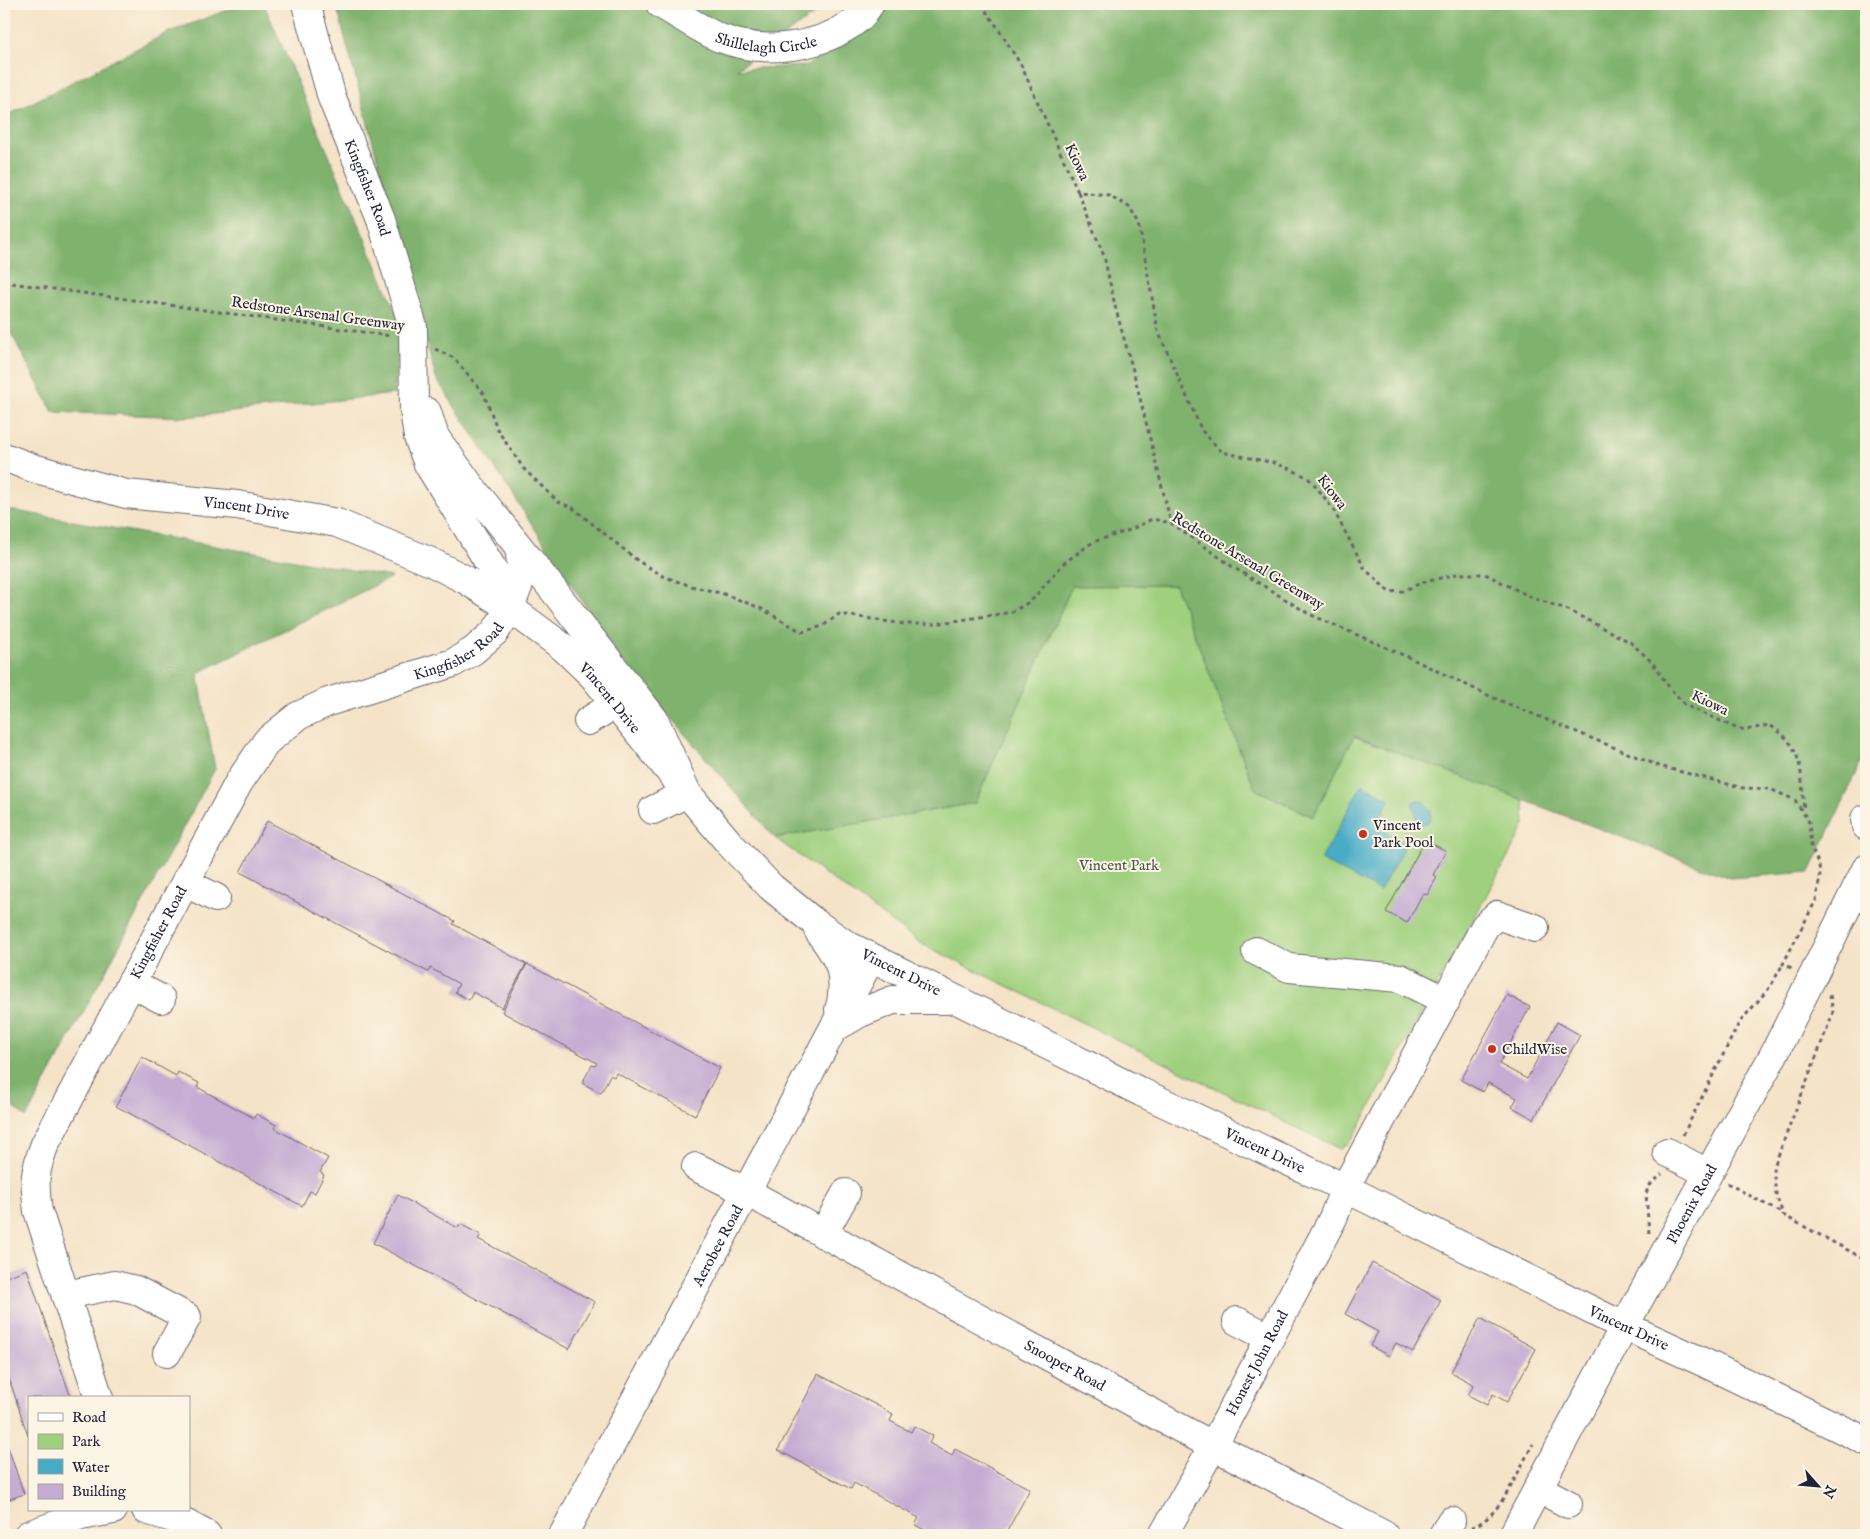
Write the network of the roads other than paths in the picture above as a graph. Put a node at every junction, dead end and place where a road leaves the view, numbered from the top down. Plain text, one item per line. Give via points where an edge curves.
1 (306, 4) edge
2 (660, 4) edge
3 (870, 4) edge
4 (413, 373) junction
5 (4, 456) edge
6 (519, 547) junction
7 (510, 608) junction
8 (615, 704) junction
9 (588, 721) dead end
10 (687, 793) junction
11 (653, 810) dead end
12 (1866, 869) edge
13 (186, 883) junction
14 (216, 898) dead end
15 (814, 922) junction
16 (1535, 928) dead end
17 (1256, 951) dead end
18 (871, 958) junction
19 (131, 983) junction
20 (161, 999) dead end
21 (953, 1000) junction
22 (1446, 1001) junction
23 (834, 1028) junction
24 (1670, 1153) road end
25 (696, 1167) dead end
26 (1707, 1173) junction
27 (1346, 1188) junction
28 (747, 1192) junction
29 (846, 1193) dead end
30 (823, 1234) junction
31 (66, 1295) junction
32 (1237, 1321) dead end
33 (1625, 1325) junction
34 (1270, 1338) junction
35 (167, 1353) dead end
36 (98, 1396) edge
37 (1866, 1441) edge
38 (1213, 1446) junction
39 (1538, 1488) junction
40 (1568, 1504) dead end
41 (102, 1512) edge
42 (153, 1512) edge
43 (28, 1535) edge
44 (207, 1535) edge
45 (563, 1535) edge
46 (1164, 1535) edge
47 (1384, 1535) edge
48 (1513, 1535) edge

1 - 4 street, Kingfisher Road via 332,98 381,219 413,327
2 - 3 street, Shillelagh Circle via 720,38 763,48 808,43 835,33 859,18
4 - 6 street, Kingfisher Road via 435,437
4 - 7 street, Kingfisher Road via 418,437 428,464 499,579
5 - 7 street, Vincent Drive via 33,468 126,494 237,505 337,523 431,562
6 - 7 street, Kingfisher Road via 519,584
6 - 10 street, Kingfisher Road via 654,719
7 - 8 street, Vincent Drive via 564,648 594,677
7 - 13 street, Kingfisher Road via 495,632 453,664 328,702 298,716 267,741 240,782
8 - 9 street
8 - 10 street, Vincent Drive
10 - 11 street
10 - 15 street, Vincent Drive via 771,887
12 - 26 street, Phoenix Road via 1774,1054
13 - 14 street
13 - 19 street, Kingfisher Road
15 - 18 street, Vincent Drive
15 - 23 street via 840,966 841,1003
16 - 22 street, Honest John Road via 1497,916 1486,926
17 - 22 street via 1289,968 1400,978
18 - 21 street, Vincent Drive
18 - 23 street, Aerobee Road
19 - 20 street
19 - 31 street, Kingfisher Road via 38,1162 34,1184 38,1212
21 - 23 street via 893,1000
21 - 27 street, Vincent Drive
22 - 27 street, Honest John Road
23 - 28 street, Aerobee Road
24 - 26 street
25 - 28 street, Snooper Road
26 - 33 street, Phoenix Road
27 - 33 street, Vincent Drive
27 - 34 street, Honest John Road
28 - 30 street, Snooper Road
28 - 45 street, Aerobee Road
29 - 30 street
30 - 38 street, Snooper Road
31 - 35 street via 115,1285 136,1290 186,1317
31 - 36 street, Kingfisher Road
32 - 34 street
33 - 37 street, Vincent Drive
33 - 39 street, Phoenix Road
34 - 38 street, Honest John Road
38 - 46 street, Honest John Road
38 - 47 street, Snooper Road
39 - 40 street
39 - 48 street, Phoenix Road
41 - 43 street
42 - 44 street via 179,1520

